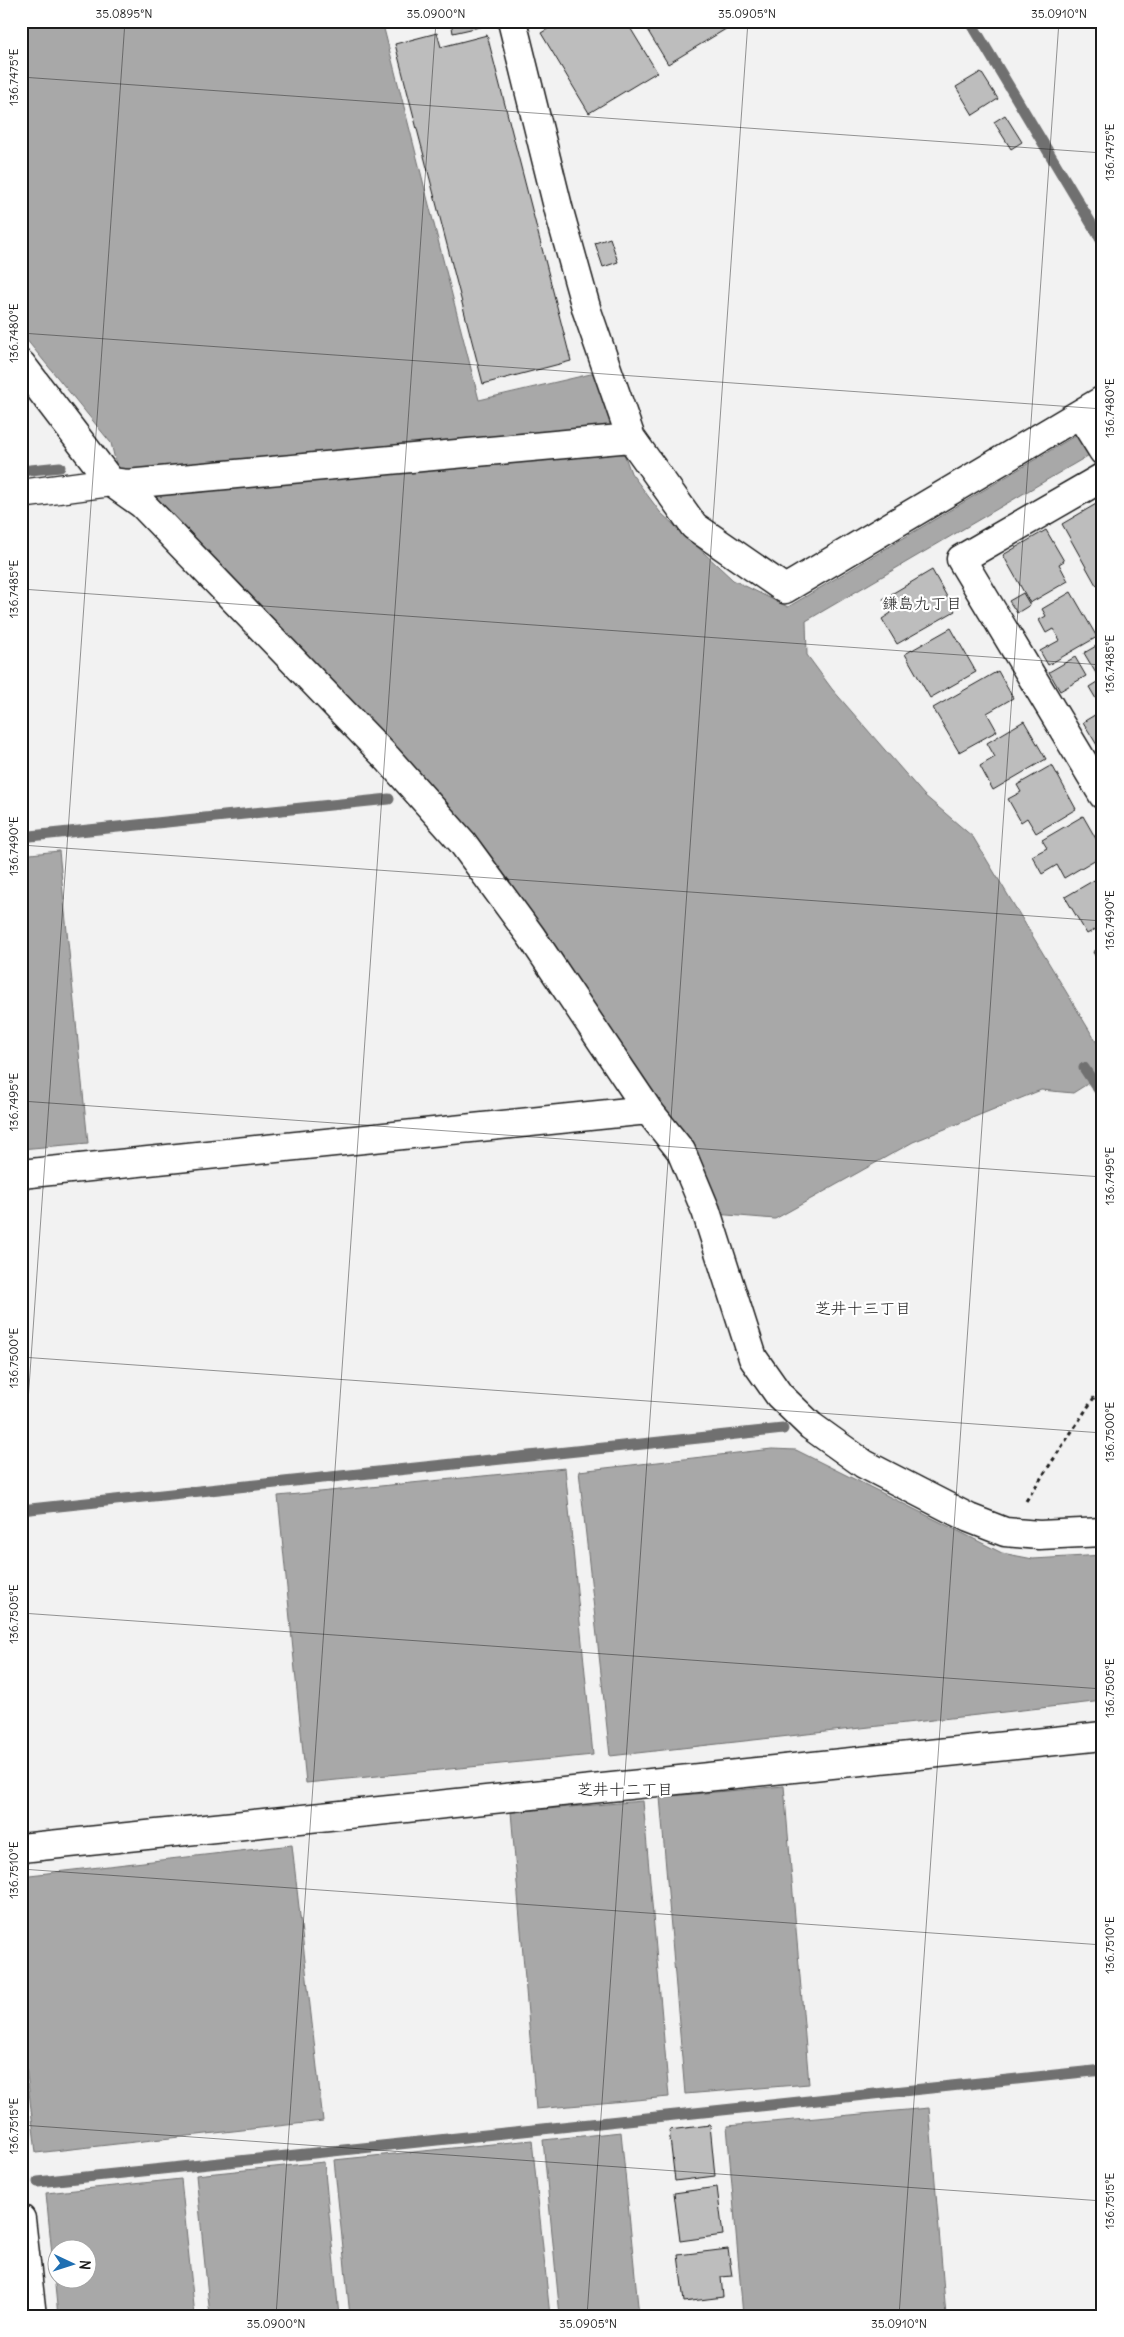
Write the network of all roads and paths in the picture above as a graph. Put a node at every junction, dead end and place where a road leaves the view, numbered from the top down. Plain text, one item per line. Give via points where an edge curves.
1 (512, 21) edge
2 (21, 364) edge
3 (1092, 407) edge
4 (626, 438) junction
5 (1103, 450) edge
6 (1103, 477) edge
7 (119, 483) junction
8 (21, 494) edge
9 (1103, 795) edge
10 (648, 1110) junction
11 (21, 1174) edge
12 (1103, 1384) edge
13 (1005, 1532) junction
14 (1103, 1532) edge
15 (1103, 1736) edge
16 (21, 1848) edge
17 (21, 2219) edge
18 (32, 2316) edge

1 - 4 street via 559,211
2 - 7 street
3 - 4 street via 785,589 694,526
3 - 5 street
4 - 7 street
6 - 9 street via 961,559
7 - 8 street
7 - 10 street via 388,759 462,842 531,936
10 - 11 street
10 - 13 street via 681,1151 706,1210 753,1358 779,1395 811,1426 864,1464 969,1518
12 - 13 path
13 - 14 street via 1039,1535
15 - 16 street
17 - 18 street

